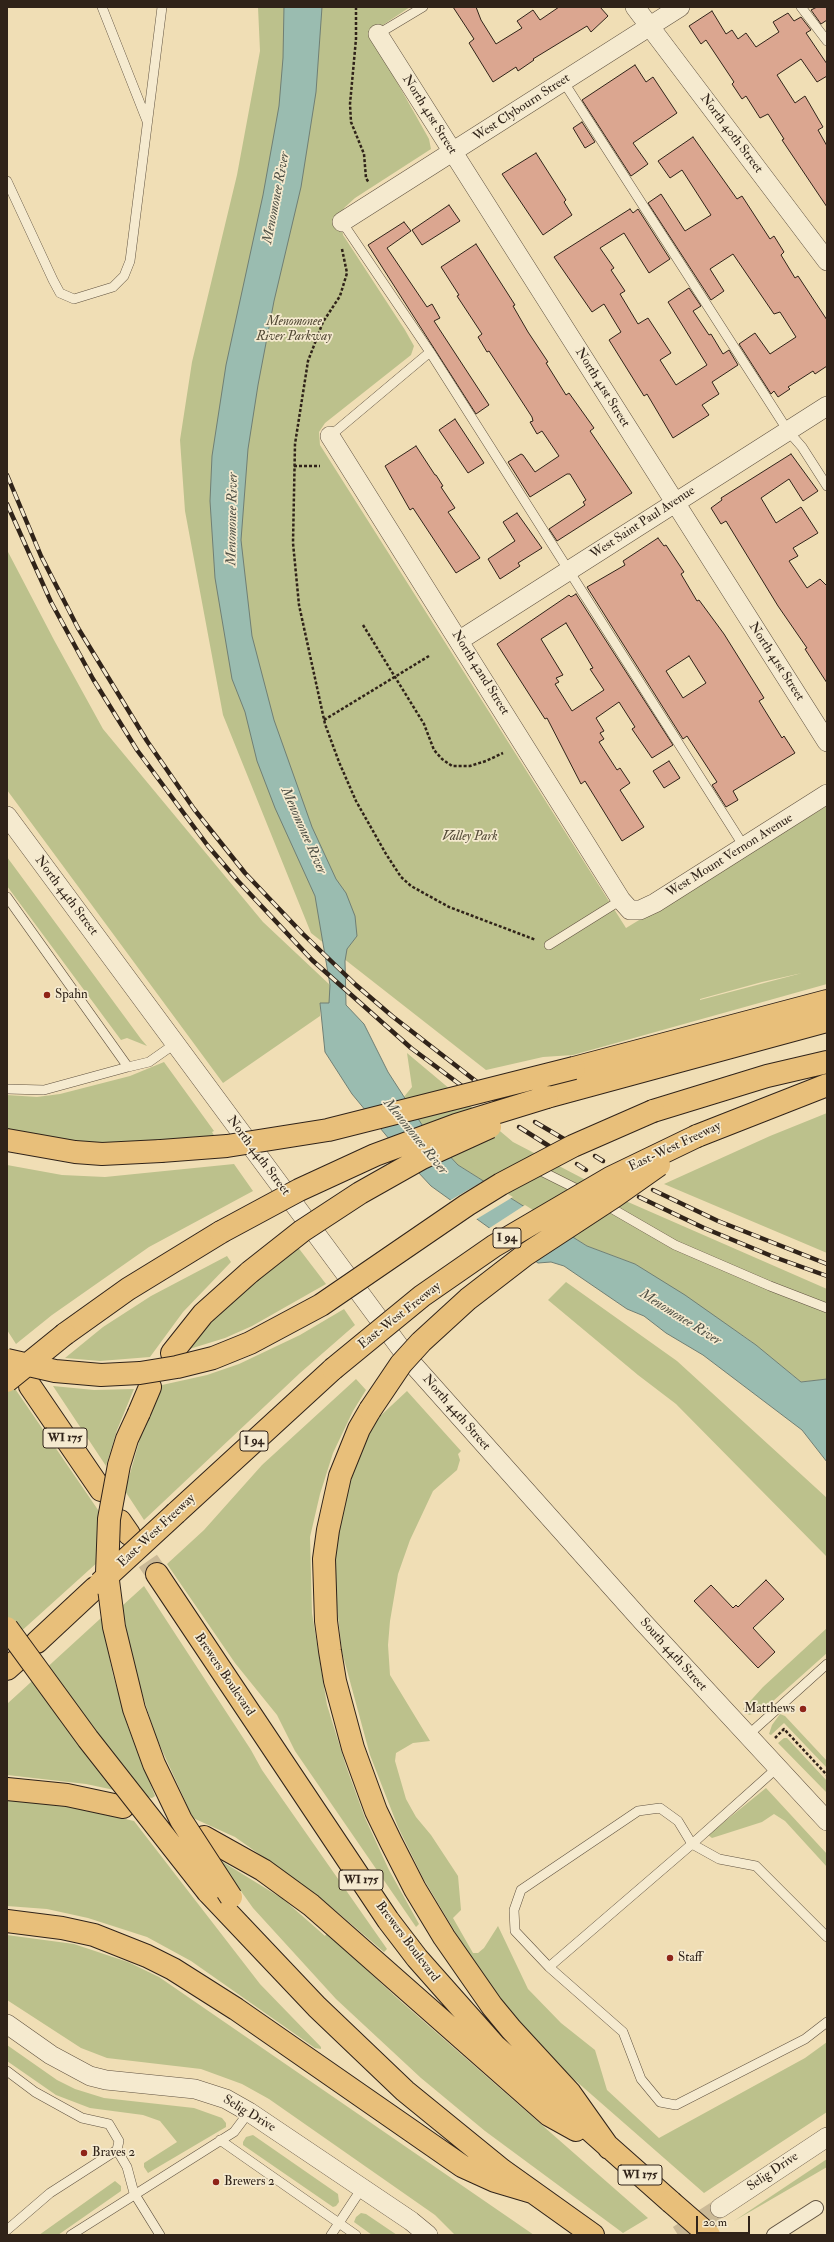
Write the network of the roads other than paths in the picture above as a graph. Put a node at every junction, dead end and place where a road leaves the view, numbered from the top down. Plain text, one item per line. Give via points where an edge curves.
1 (102, 7) edge
2 (162, 7) edge
3 (423, 7) edge
4 (634, 7) edge
5 (680, 7) edge
6 (801, 7) edge
7 (651, 26) junction
8 (378, 34) joint
9 (827, 41) edge
10 (563, 82) junction
11 (148, 122) junction
12 (453, 152) junction
13 (7, 181) edge
14 (342, 222) joint
15 (827, 261) edge
16 (430, 352) junction
17 (827, 406) edge
18 (788, 431) junction
19 (330, 436) joint
20 (827, 486) edge
21 (674, 503) junction
22 (568, 571) junction
23 (460, 640) junction
24 (827, 742) edge
25 (827, 794) edge
26 (7, 816) edge
27 (745, 848) junction
28 (7, 897) edge
29 (626, 905) junction
30 (549, 944) road end
31 (827, 1001) edge
32 (827, 1021) edge
33 (176, 1043) junction
34 (827, 1062) edge
35 (128, 1067) junction
36 (827, 1085) edge
37 (7, 1089) edge
38 (547, 1097) junction
39 (697, 1136) junction
40 (7, 1140) edge
41 (523, 1162) dead end
42 (827, 1308) edge
43 (172, 1353) dead end
44 (7, 1360) edge
45 (7, 1381) edge
46 (30, 1386) dead end
47 (150, 1387) dead end
48 (521, 1487) joint
49 (101, 1490) dead end
50 (157, 1574) tunnel mouth
51 (7, 1628) edge
52 (37, 1642) dead end
53 (827, 1664) edge
54 (747, 1736) junction
55 (777, 1768) junction
56 (7, 1789) edge
57 (123, 1807) dead end
58 (827, 1821) edge
59 (204, 1837) dead end
60 (692, 1844) junction
61 (7, 1922) edge
62 (243, 1926) junction
63 (827, 1937) edge
64 (549, 1967) junction
65 (827, 2022) edge
66 (7, 2024) edge
67 (7, 2071) edge
68 (249, 2112) junction
69 (827, 2136) edge
70 (220, 2140) junction
71 (609, 2148) junction
72 (117, 2150) junction
73 (362, 2188) junction
74 (532, 2192) junction
75 (134, 2193) junction
76 (720, 2208) tunnel mouth
77 (816, 2208) dead end
78 (339, 2223) junction
79 (7, 2230) edge
80 (71, 2235) edge
81 (160, 2235) edge
82 (331, 2235) edge
83 (356, 2235) edge
84 (428, 2235) edge
85 (593, 2235) edge
86 (709, 2235) edge
87 (774, 2235) edge

1 - 11 lane
2 - 11 lane
3 - 8 lane
4 - 7 street, North 40th Street
5 - 7 street, West Clybourn Street
6 - 9 lane
7 - 10 street, West Clybourn Street
7 - 15 street, North 40th Street
8 - 12 street, North 41st Street
10 - 12 street, West Clybourn Street
10 - 18 lane
11 - 13 lane via 130,261 124,276 113,287 74,299 60,293
12 - 14 street, West Clybourn Street
12 - 21 street, North 41st Street
14 - 16 lane
16 - 19 lane
16 - 22 lane
17 - 18 street, West Saint Paul Avenue
18 - 20 lane via 802,447
18 - 21 street, West Saint Paul Avenue
19 - 23 street, North 42nd Street
21 - 22 street, West Saint Paul Avenue
21 - 24 street, North 41st Street
22 - 23 street, West Saint Paul Avenue
22 - 27 lane
23 - 29 street, North 42nd Street
25 - 27 street, West Mount Vernon Avenue
26 - 33 street, North 44th Street
27 - 29 street, West Mount Vernon Avenue via 655,904 640,910
28 - 35 lane
29 - 30 lane
31 - 40 highway, bridge via 328,1130 234,1145 102,1154
32 - 38 highway
33 - 35 lane via 149,1062
33 - 48 street, North 44th Street via 396,1343
34 - 44 highway, bridge via 767,1076 653,1112 573,1146 467,1205 321,1305 257,1339 213,1358 177,1368 101,1375 55,1371
35 - 37 lane via 44,1090
36 - 39 highway, East-West Freeway / I 94
38 - 43 highway, bridge via 484,1130 422,1158 366,1189 302,1231 250,1272 204,1314
38 - 45 highway, bridge via 456,1125 369,1158 299,1190 221,1232 128,1289 65,1334
39 - 52 highway, East-West Freeway / I 94, bridge via 610,1178 494,1246 422,1296 333,1369
39 - 71 highway, bridge via 615,1196 525,1255 468,1299 411,1353 384,1386 359,1429 340,1476 324,1559 326,1621 335,1681 353,1748 391,1842 415,1890 492,2006 570,2093
41 - 42 lane via 595,1199 675,1245
46 - 49 highway, WI 175
47 - 62 highway, bridge via 127,1439 119,1465 109,1519 107,1573 114,1627 134,1709 154,1764 181,1820 231,1897
48 - 54 street, South 44th Street
50 - 71 highway, Brewers Boulevard / WI 175 via 388,1920 417,1958 495,2046
51 - 62 highway, bridge via 117,1778 208,1892
53 - 54 lane
54 - 55 street, South 44th Street
55 - 58 street, South 44th Street
55 - 60 lane
56 - 57 highway via 67,1795
59 - 71 highway via 239,1854 286,1886 342,1931 385,1972 549,2115
60 - 63 lane via 719,1859 756,1866
60 - 64 lane
60 - 64 lane via 678,1821 660,1808 638,1811 521,1890 514,1910 515,1931
61 - 74 highway via 62,1928 94,1935 173,1969 236,2009 462,2166 495,2181
62 - 74 highway via 286,1975 382,2070 467,2143
64 - 65 lane via 623,2032 641,2079 660,2102 676,2105 805,2039
66 - 68 street, Selig Drive via 51,2055 90,2076 106,2080 195,2089 226,2099
67 - 72 lane via 35,2092 82,2118 108,2124 120,2141
68 - 70 lane via 234,2132
68 - 73 street, Selig Drive
69 - 76 street, Selig Drive
70 - 75 lane
70 - 78 lane
71 - 86 highway, Brewers Boulevard / WI 175, bridge
72 - 75 lane via 127,2167
72 - 79 lane via 50,2193
73 - 78 lane
73 - 84 street, Selig Drive
74 - 85 highway
75 - 80 lane
75 - 81 lane
77 - 87 street
78 - 82 lane
78 - 83 lane

